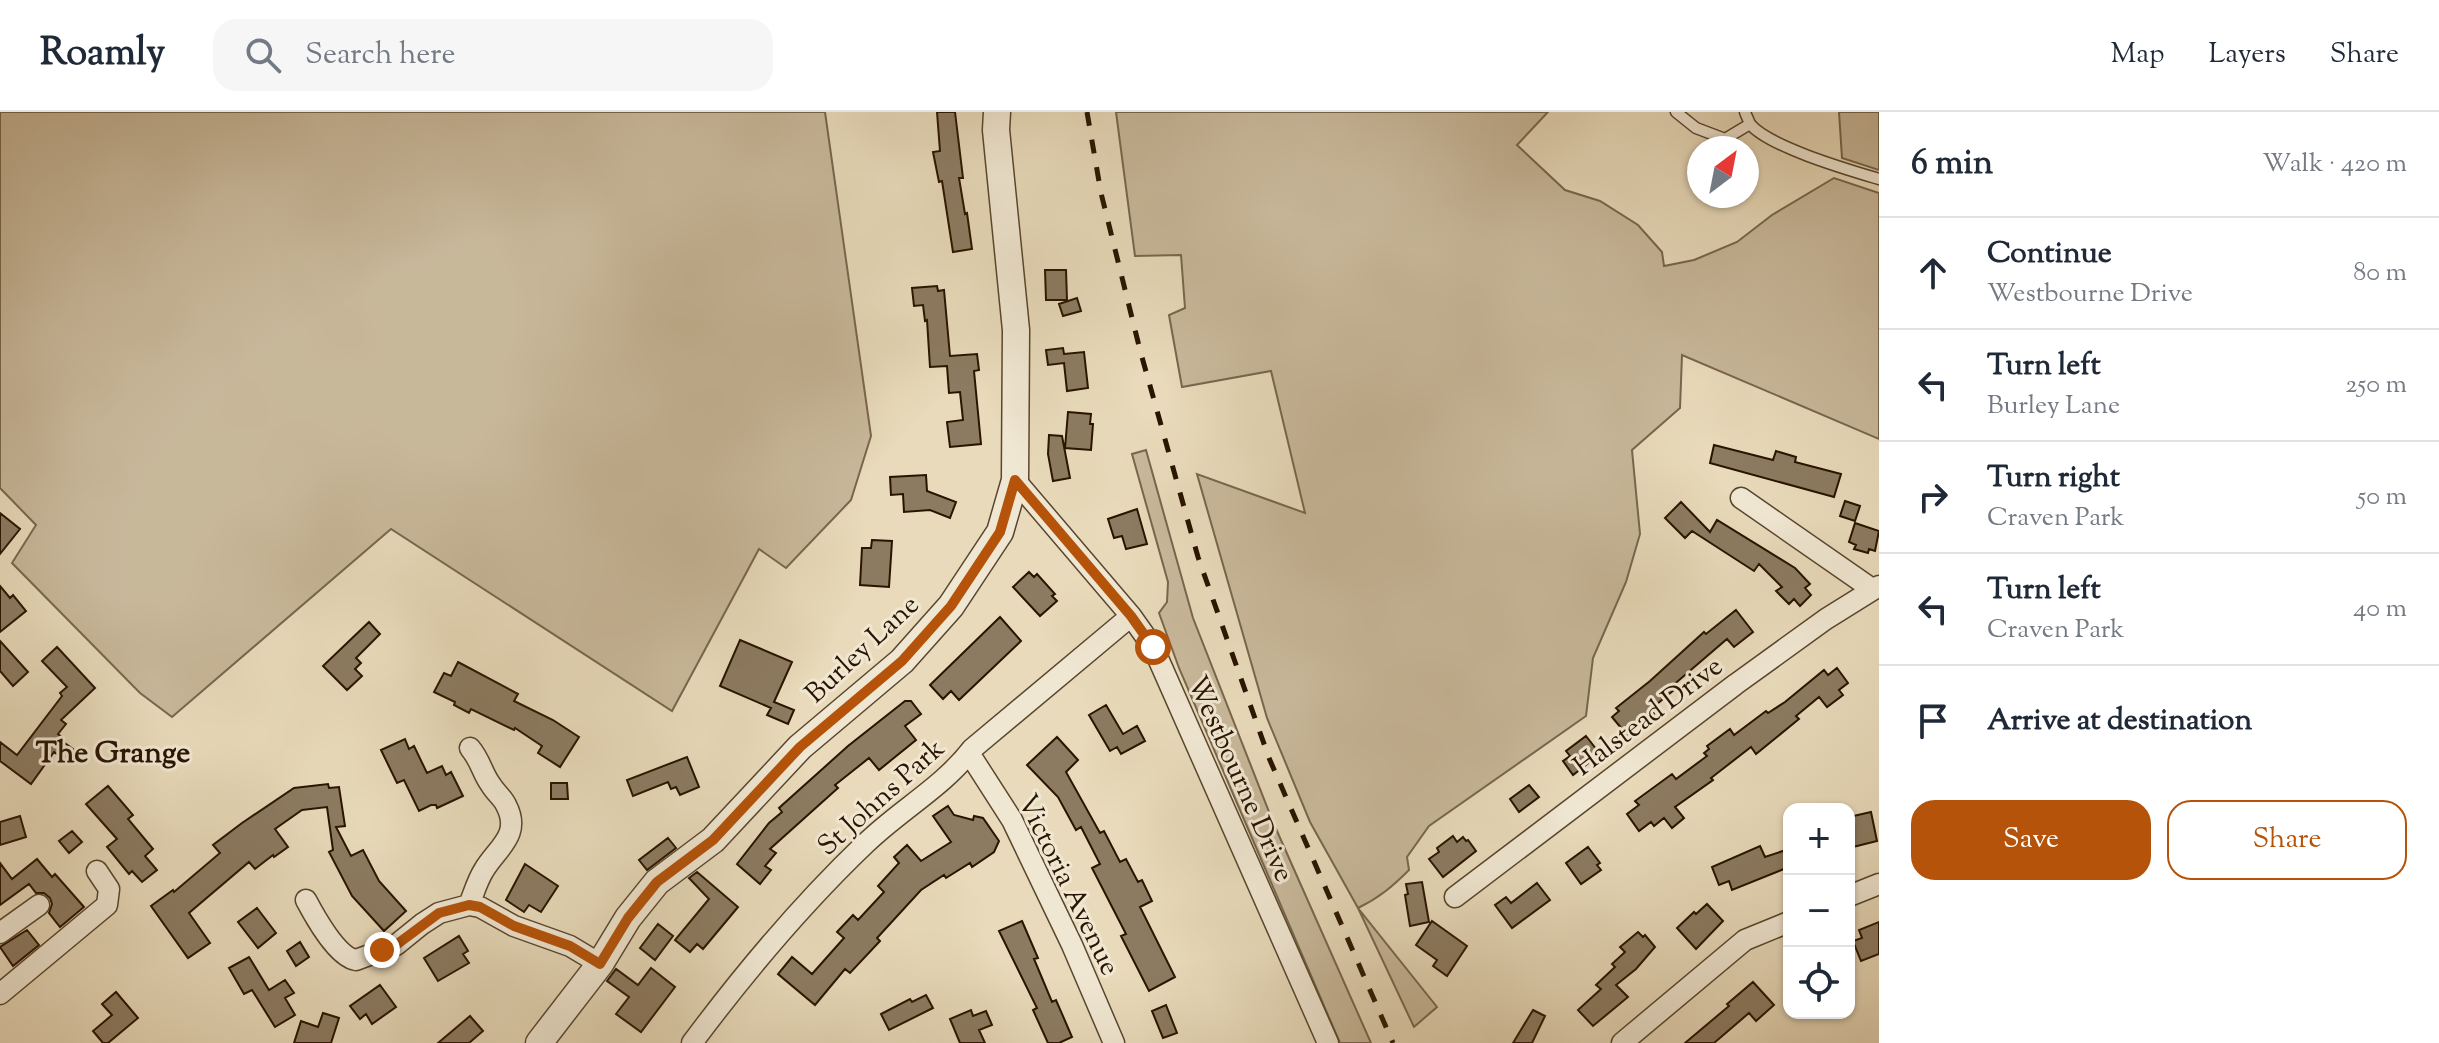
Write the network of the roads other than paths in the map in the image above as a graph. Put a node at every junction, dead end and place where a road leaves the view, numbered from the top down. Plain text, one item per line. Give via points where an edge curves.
1 (997, 112) edge
2 (1676, 112) edge
3 (1745, 112) edge
4 (1750, 124) junction
5 (1879, 179) edge
6 (1015, 480) junction
7 (1741, 498) dead end
8 (1876, 587) edge
9 (1131, 616) junction
10 (470, 748) dead end
11 (969, 753) junction
12 (97, 871) dead end
13 (1879, 884) edge
14 (1855, 894) edge
15 (1455, 897) dead end
16 (306, 900) dead end
17 (39, 905) dead end
18 (469, 905) junction
19 (1783, 924) edge
20 (0, 933) edge
21 (600, 964) junction
22 (0, 994) edge
23 (539, 1043) edge
24 (692, 1043) edge
25 (1114, 1043) edge
26 (1328, 1043) edge
27 (1622, 1043) edge

1 - 6 street, Burley Lane via 1016,330
2 - 4 lane via 1696,128 1725,139
3 - 4 lane
4 - 5 lane via 1815,159
6 - 9 street, Westbourne Drive
6 - 21 street, Burley Lane via 1000,532 951,606 902,661 800,747 713,840 657,882
7 - 8 street
8 - 15 street, Halstead Drive via 1736,684
9 - 11 street, St Johns Park
9 - 26 street, Westbourne Drive via 1153,647
10 - 18 street via 506,805 510,822 503,848 485,868
11 - 24 street, St Johns Park via 821,888
11 - 25 street, Victoria Avenue via 1012,820
12 - 22 street via 109,889 107,905
13 - 14 street
16 - 18 street via 342,953 356,960 396,945 439,913
17 - 20 street
18 - 21 street via 570,946
19 - 27 street via 1745,940
21 - 23 street, Burley Lane

